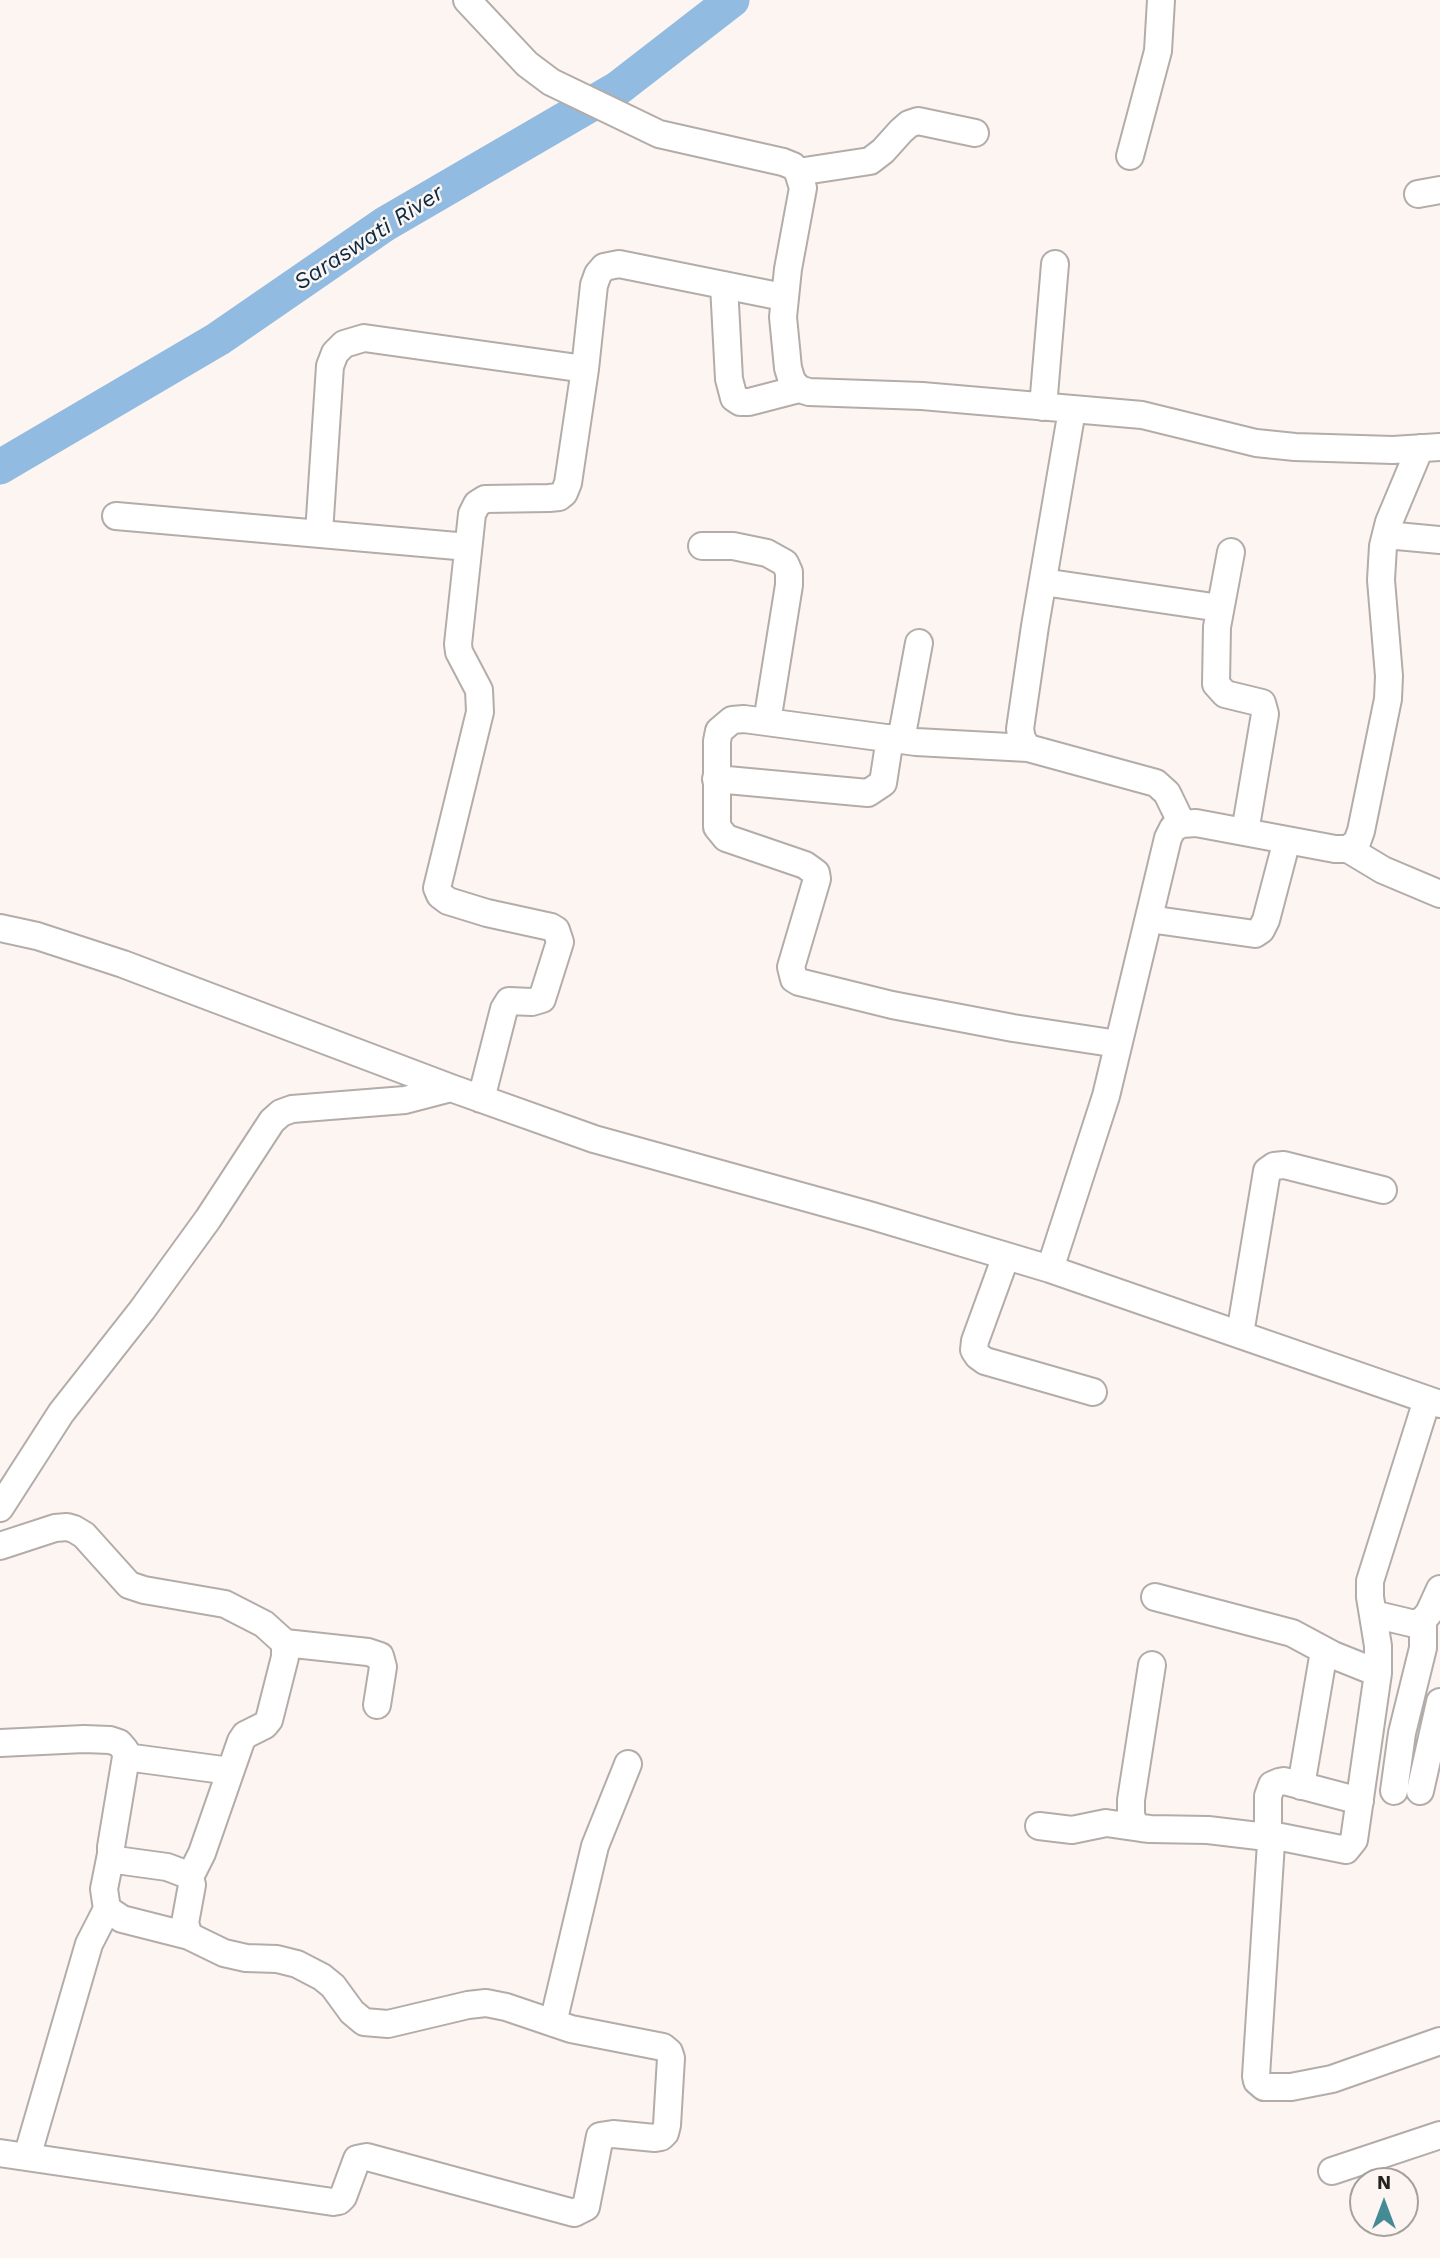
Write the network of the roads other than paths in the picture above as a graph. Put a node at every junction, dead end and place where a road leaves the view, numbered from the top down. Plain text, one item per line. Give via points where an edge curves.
1 (467, 0) edge
2 (1161, 0) edge
3 (975, 133) dead end
4 (1130, 156) dead end
5 (798, 172) junction
6 (1055, 264) dead end
7 (724, 285) junction
8 (783, 297) junction
9 (585, 369) junction
10 (799, 390) junction
11 (1043, 407) junction
12 (1072, 410) junction
13 (1430, 448) edge
14 (116, 516) dead end
15 (319, 533) junction
16 (1385, 535) junction
17 (1440, 540) edge
18 (702, 546) dead end
19 (468, 547) junction
20 (1231, 552) dead end
21 (1043, 582) junction
22 (1220, 608) junction
23 (919, 643) dead end
24 (767, 722) junction
25 (896, 739) junction
26 (1028, 748) junction
27 (716, 779) junction
28 (1182, 824) junction
29 (1245, 832) junction
30 (1287, 840) junction
31 (1348, 849) junction
32 (1440, 894) edge
33 (1149, 919) junction
34 (0, 928) edge
35 (1118, 1044) junction
36 (451, 1088) junction
37 (481, 1099) junction
38 (1383, 1190) dead end
39 (1006, 1256) junction
40 (1049, 1269) junction
41 (1240, 1334) junction
42 (1093, 1392) dead end
43 (1434, 1402) edge
44 (0, 1508) edge
45 (0, 1546) edge
46 (1440, 1589) edge
47 (1155, 1597) dead end
48 (1373, 1614) junction
49 (1423, 1620) junction
50 (285, 1643) junction
51 (1324, 1651) junction
52 (1152, 1665) dead end
53 (1378, 1673) junction
54 (1440, 1702) edge
55 (377, 1704) dead end
56 (0, 1743) edge
57 (126, 1757) junction
58 (628, 1764) dead end
59 (230, 1771) junction
60 (1301, 1786) junction
61 (1418, 1791) edge
62 (1361, 1796) junction
63 (1039, 1826) dead end
64 (1141, 1828) junction
65 (1271, 1838) junction
66 (111, 1854) junction
67 (190, 1877) junction
68 (107, 1909) junction
69 (189, 1936) junction
70 (553, 2023) junction
71 (1440, 2041) edge
72 (1440, 2135) edge
73 (0, 2153) edge
74 (27, 2157) junction
75 (1332, 2171) dead end

1 - 5 street via 527,64 551,82 633,123 677,139 783,162
2 - 4 street via 1158,51
3 - 5 street via 918,121 870,161
5 - 8 street via 803,188
6 - 11 street
7 - 8 street
7 - 9 street via 619,264 604,267 594,285
7 - 10 street via 734,398 749,401
8 - 10 street via 788,368
9 - 15 street via 364,338 344,344 330,366
9 - 19 street via 564,493 549,498 485,499 472,514
10 - 11 street
11 - 12 street
12 - 13 street via 1142,415 1256,443
12 - 21 street
13 - 16 street
14 - 15 street
15 - 19 street
16 - 17 street
16 - 31 street via 1381,580 1388,699 1361,831 1354,847
18 - 24 street via 767,553 785,563 789,572
19 - 37 street via 458,644 479,690 480,712 437,888 448,901 551,927 560,942 542,999 509,1001 504,1009
20 - 22 street
21 - 22 street
21 - 26 street via 1020,729
22 - 29 street via 1216,684 1225,694 1262,703 1264,708
23 - 25 street
24 - 25 street
24 - 27 street via 744,719 726,723 716,741
25 - 26 street
25 - 27 street via 883,783 868,793
26 - 28 street via 1156,783 1167,793
27 - 35 street via 715,818 721,834 816,873 791,967 794,979 892,1005
28 - 29 street
28 - 33 street via 1173,828 1168,838
29 - 30 street
30 - 31 street
30 - 33 street via 1266,920 1255,934
31 - 32 street
33 - 35 street
34 - 36 street via 123,964
35 - 40 street via 1106,1096
36 - 37 street
36 - 44 street via 396,1101 292,1109 272,1121 208,1219 61,1413
37 - 39 street via 594,1139
38 - 41 street via 1284,1165 1267,1171
39 - 40 street
39 - 42 street via 975,1341 978,1356
40 - 41 street
41 - 43 street
43 - 48 street via 1374,1564 1370,1581
45 - 50 street via 55,1528 75,1529 129,1585 225,1604 264,1625
46 - 49 street
47 - 51 street via 1292,1633
48 - 49 street via 1415,1623
48 - 53 street
49 - 61 street via 1423,1648 1402,1733
50 - 55 street via 380,1656 383,1667
50 - 59 street via 269,1720 245,1735
51 - 53 street
51 - 60 street
52 - 64 street via 1132,1800 1131,1815
53 - 62 street
54 - 61 street
56 - 57 street via 110,1740 118,1742
57 - 59 street
57 - 66 street
58 - 70 street via 595,1846
59 - 67 street
60 - 62 street
60 - 65 street via 1284,1781 1272,1785 1268,1796
61 - 62 street
62 - 65 street via 1354,1840 1346,1850
63 - 64 street via 1072,1830 1106,1823
64 - 65 street
65 - 71 street via 1255,2068 1258,2081 1276,2088 1332,2079
66 - 67 street via 122,1862 167,1867
66 - 68 street via 104,1889
67 - 69 street via 185,1923
68 - 69 street via 122,1919
68 - 74 street via 89,1944
69 - 70 street via 224,1953 297,1964 333,1986 364,2022 388,2024 477,2003 506,2007
70 - 74 street via 663,2047 671,2058 665,2133 655,2138 600,2136 586,2207 574,2213 367,2157 357,2159 343,2197 333,2202
72 - 75 street
73 - 74 street

